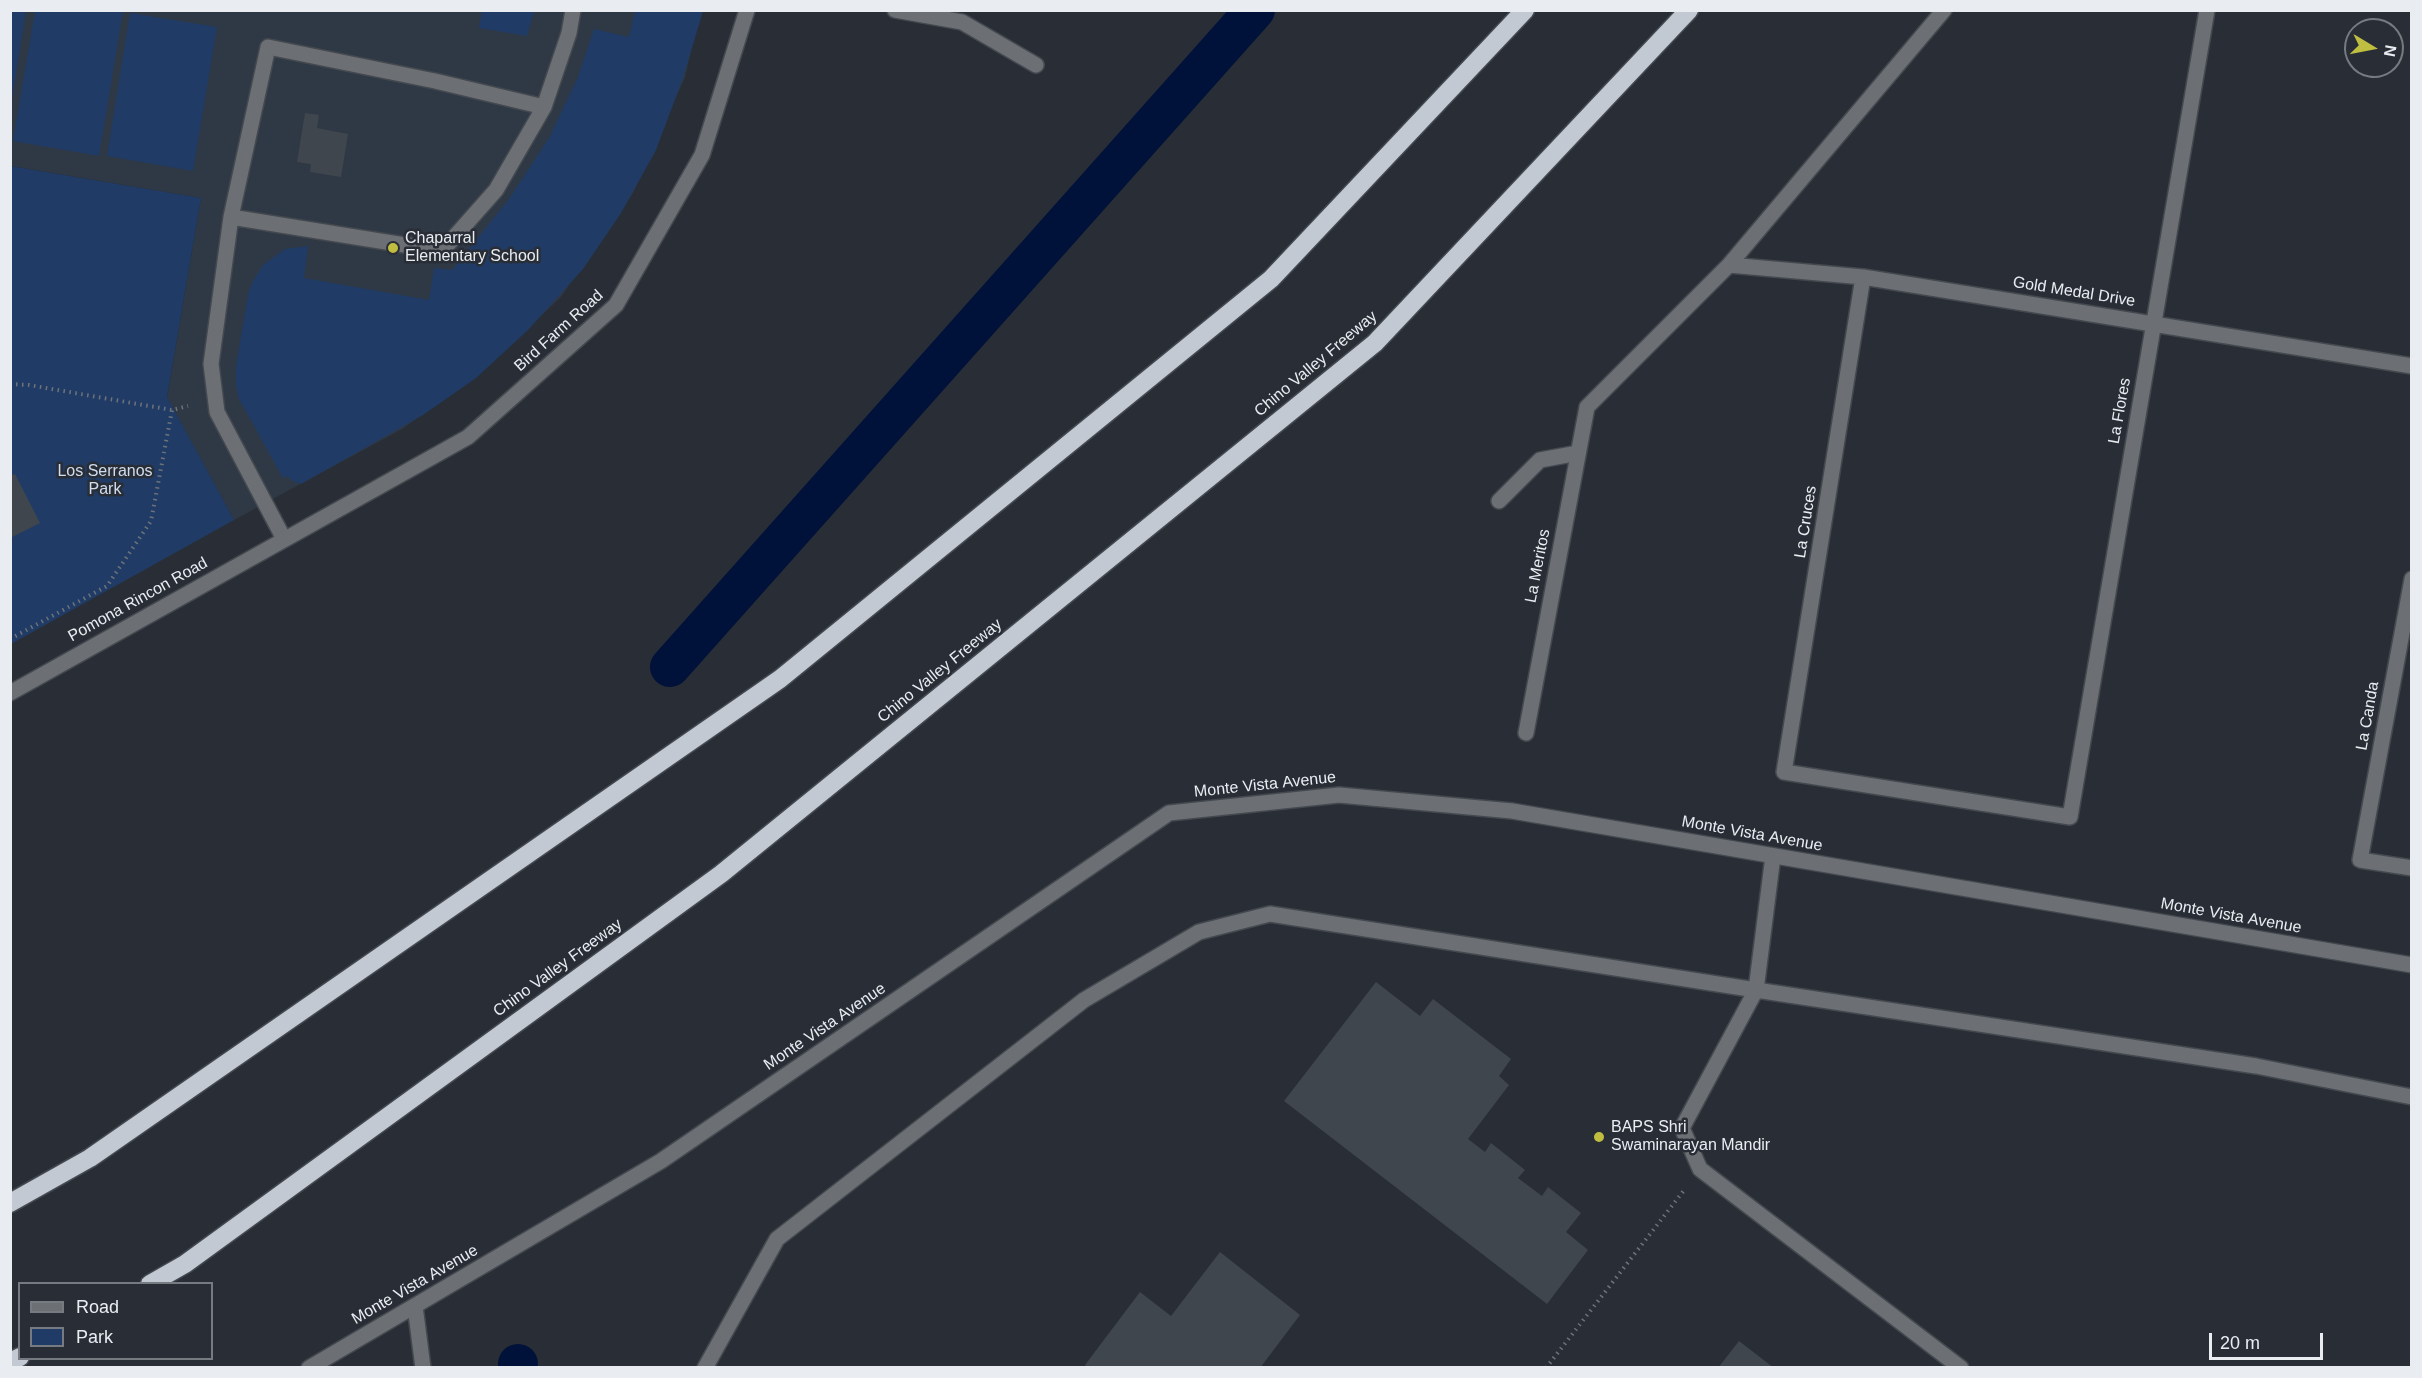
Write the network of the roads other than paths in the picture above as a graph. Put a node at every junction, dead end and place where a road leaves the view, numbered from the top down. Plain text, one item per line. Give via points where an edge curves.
1 (573, 10) edge
2 (747, 10) edge
3 (896, 10) edge
4 (1525, 10) edge
5 (1689, 10) edge
6 (1944, 10) edge
7 (2207, 10) edge
8 (1036, 65) dead end
9 (544, 106) junction
10 (231, 217) junction
11 (1729, 265) junction
12 (1863, 277) junction
13 (2153, 323) junction
14 (2412, 366) edge
15 (1578, 453) junction
16 (1499, 501) dead end
17 (284, 539) junction
18 (2412, 579) edge
19 (10, 693) edge
20 (1526, 733) dead end
21 (2070, 817) joint
22 (1773, 856) junction
23 (2412, 868) edge
24 (2412, 965) edge
25 (1756, 990) junction
26 (2412, 1097) edge
27 (10, 1203) edge
28 (154, 1282) edge
29 (415, 1306) junction
30 (309, 1368) edge
31 (423, 1368) edge
32 (705, 1368) edge
33 (1961, 1368) edge

1 - 9 street
2 - 17 street, Bird Farm Road via 702,155 616,305 468,437
3 - 8 street via 962,22
4 - 27 highway via 1272,279 780,679 90,1158
5 - 28 highway, Chino Valley Freeway via 1376,343 721,874 185,1264
6 - 11 street
7 - 13 street, La Flores
9 - 10 street via 496,190 442,251
9 - 10 street via 268,47
10 - 17 street via 210,364 217,412
11 - 12 street, Gold Medal Drive
11 - 15 street, La Meritos via 1587,407
12 - 13 street, Gold Medal Drive
12 - 21 street, La Cruces via 1784,772
13 - 14 street, Gold Medal Drive
13 - 21 street, La Flores
15 - 16 street via 1540,460
15 - 20 street, La Meritos
17 - 19 street, Pomona Rincon Road
18 - 23 street, La Canda via 2360,860
22 - 24 street, Monte Vista Avenue
22 - 25 street
22 - 29 street, Monte Vista Avenue via 1512,811 1339,795 1169,813 661,1161
25 - 26 street via 2256,1066
25 - 32 street via 1270,914 1199,932 1084,1000 777,1239
25 - 33 street via 1682,1128 1700,1169
29 - 30 street, Monte Vista Avenue
29 - 31 street

